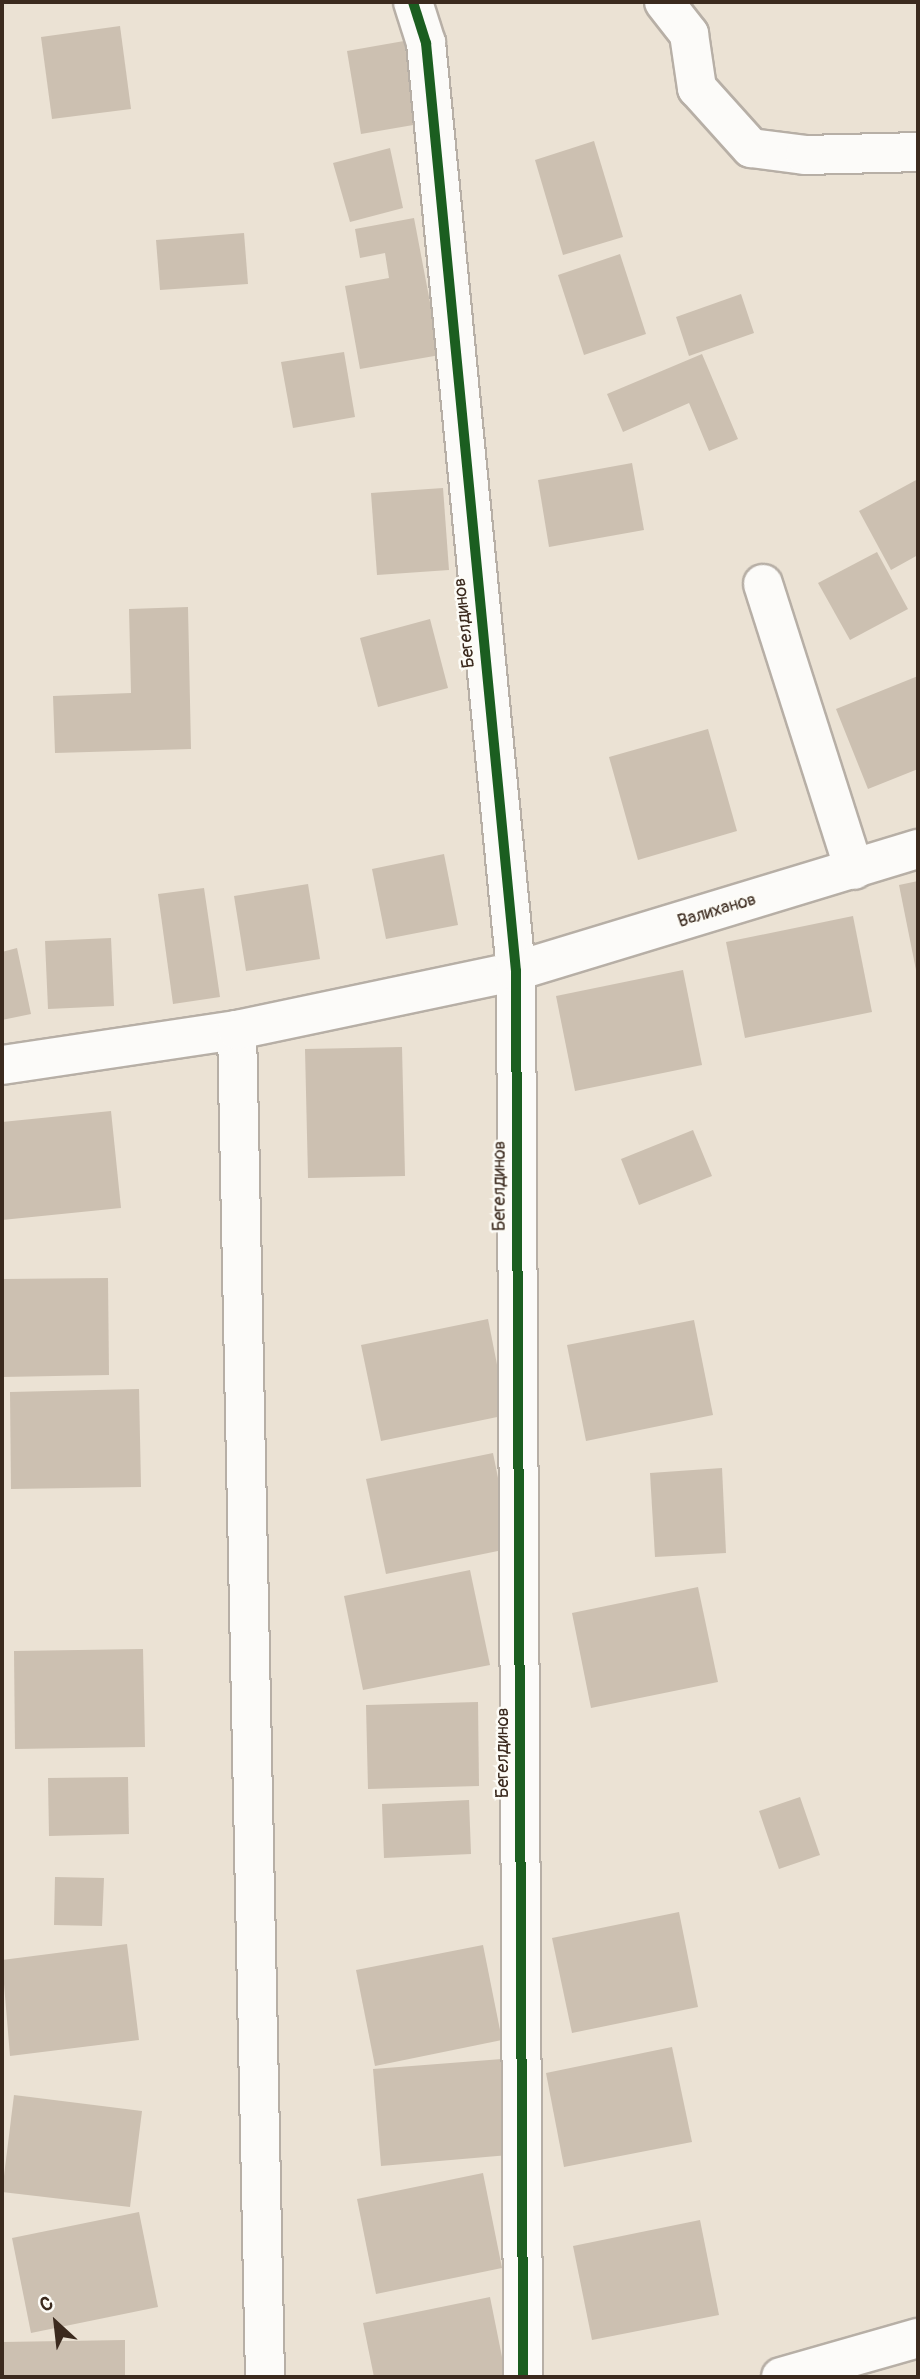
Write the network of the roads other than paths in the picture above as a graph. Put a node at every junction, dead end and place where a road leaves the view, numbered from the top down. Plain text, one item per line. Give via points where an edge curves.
1 (413, 2) edge
2 (664, 2) edge
3 (918, 152) edge
4 (763, 584) dead end
5 (918, 849) edge
6 (854, 870) junction
7 (516, 971) junction
8 (237, 1030) junction
9 (2, 1065) edge
10 (918, 2338) edge
11 (265, 2377) edge
12 (523, 2377) edge
13 (781, 2377) edge

1 - 7 street, Бегелдинов via 426,43
2 - 3 street via 689,34 697,88 751,148 805,155
4 - 6 street
5 - 6 street, Валиханов
6 - 7 street, Валиханов
7 - 8 street, Валиханов
7 - 12 street, Бегелдинов
8 - 9 street, Валиханов
8 - 11 street
10 - 13 street

